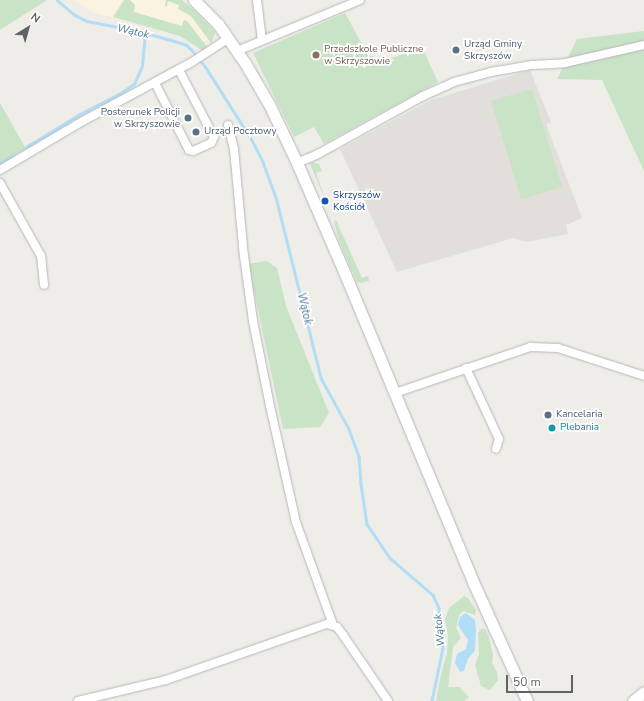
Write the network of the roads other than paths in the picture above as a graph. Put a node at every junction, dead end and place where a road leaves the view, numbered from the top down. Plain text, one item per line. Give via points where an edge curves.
1 (194, 0) edge
2 (257, 0) edge
3 (360, 0) edge
4 (229, 38) junction
5 (262, 39) junction
6 (644, 45) edge
7 (237, 51) junction
8 (179, 70) junction
9 (155, 83) junction
10 (228, 125) dead end
11 (297, 163) junction
12 (0, 170) edge
13 (0, 183) edge
14 (44, 285) dead end
15 (466, 368) junction
16 (644, 376) edge
17 (395, 393) junction
18 (496, 449) dead end
19 (333, 625) junction
20 (644, 692) edge
21 (78, 701) edge
22 (388, 701) edge
23 (527, 701) edge
24 (633, 701) edge

1 - 4 street
2 - 5 street
3 - 5 street
4 - 7 street
4 - 8 street
5 - 7 street
6 - 11 street via 565,63 491,72 454,82
7 - 11 street via 260,87
8 - 9 street
8 - 9 street via 214,137 211,142 193,151 189,150
9 - 12 street via 83,121
10 - 19 street via 234,149 253,321 270,406 296,522
11 - 17 street
13 - 14 street via 41,256
15 - 16 street via 530,347 545,346
15 - 17 street
15 - 18 street via 498,438
17 - 23 street via 474,584
19 - 21 street via 323,624 166,680
19 - 22 street via 343,634
20 - 24 street

